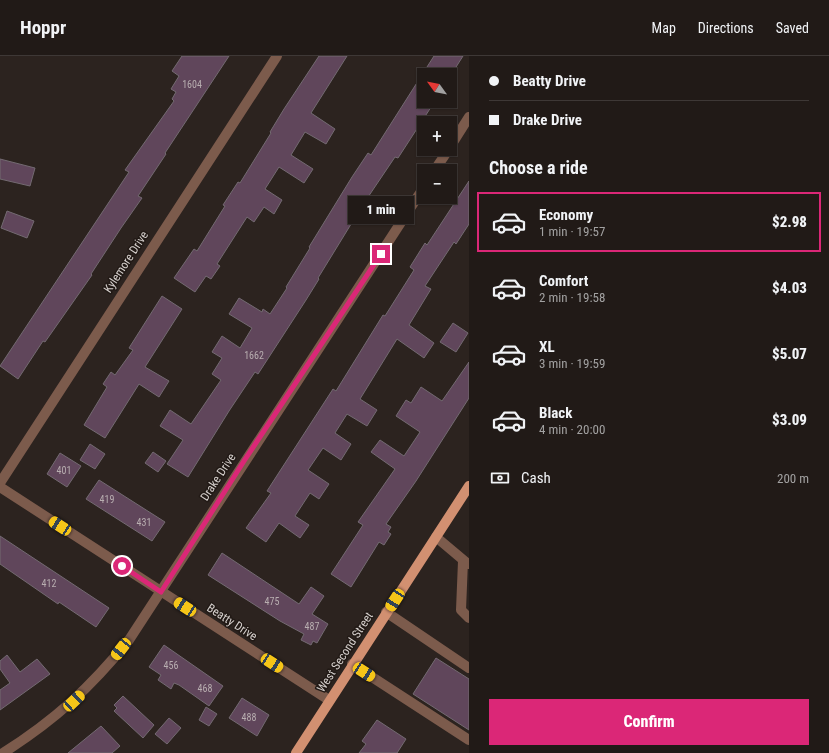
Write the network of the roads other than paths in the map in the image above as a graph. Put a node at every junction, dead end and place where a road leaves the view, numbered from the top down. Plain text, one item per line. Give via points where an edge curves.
1 (277, 56) edge
2 (469, 117) edge
3 (457, 136) edge
4 (417, 198) edge
5 (0, 483) edge
6 (469, 486) edge
7 (0, 487) edge
8 (436, 537) junction
9 (466, 563) edge
10 (161, 592) junction
11 (386, 612) junction
12 (469, 618) edge
13 (352, 664) junction
14 (469, 668) edge
15 (329, 700) junction
16 (469, 740) edge
17 (300, 752) edge
18 (3, 753) edge

1 - 5 street, Kylemore Drive
2 - 3 street
4 - 10 street, Drake Drive
6 - 8 main road, West Second Street
7 - 10 street, Beatty Drive
8 - 9 street
8 - 11 main road, West Second Street
9 - 12 street via 461,610
10 - 15 street, Beatty Drive
10 - 18 street, Drake Drive via 129,640 82,694 32,734
11 - 13 main road, West Second Street
11 - 14 street
13 - 15 main road, West Second Street
13 - 16 street
15 - 17 main road, West Second Street

